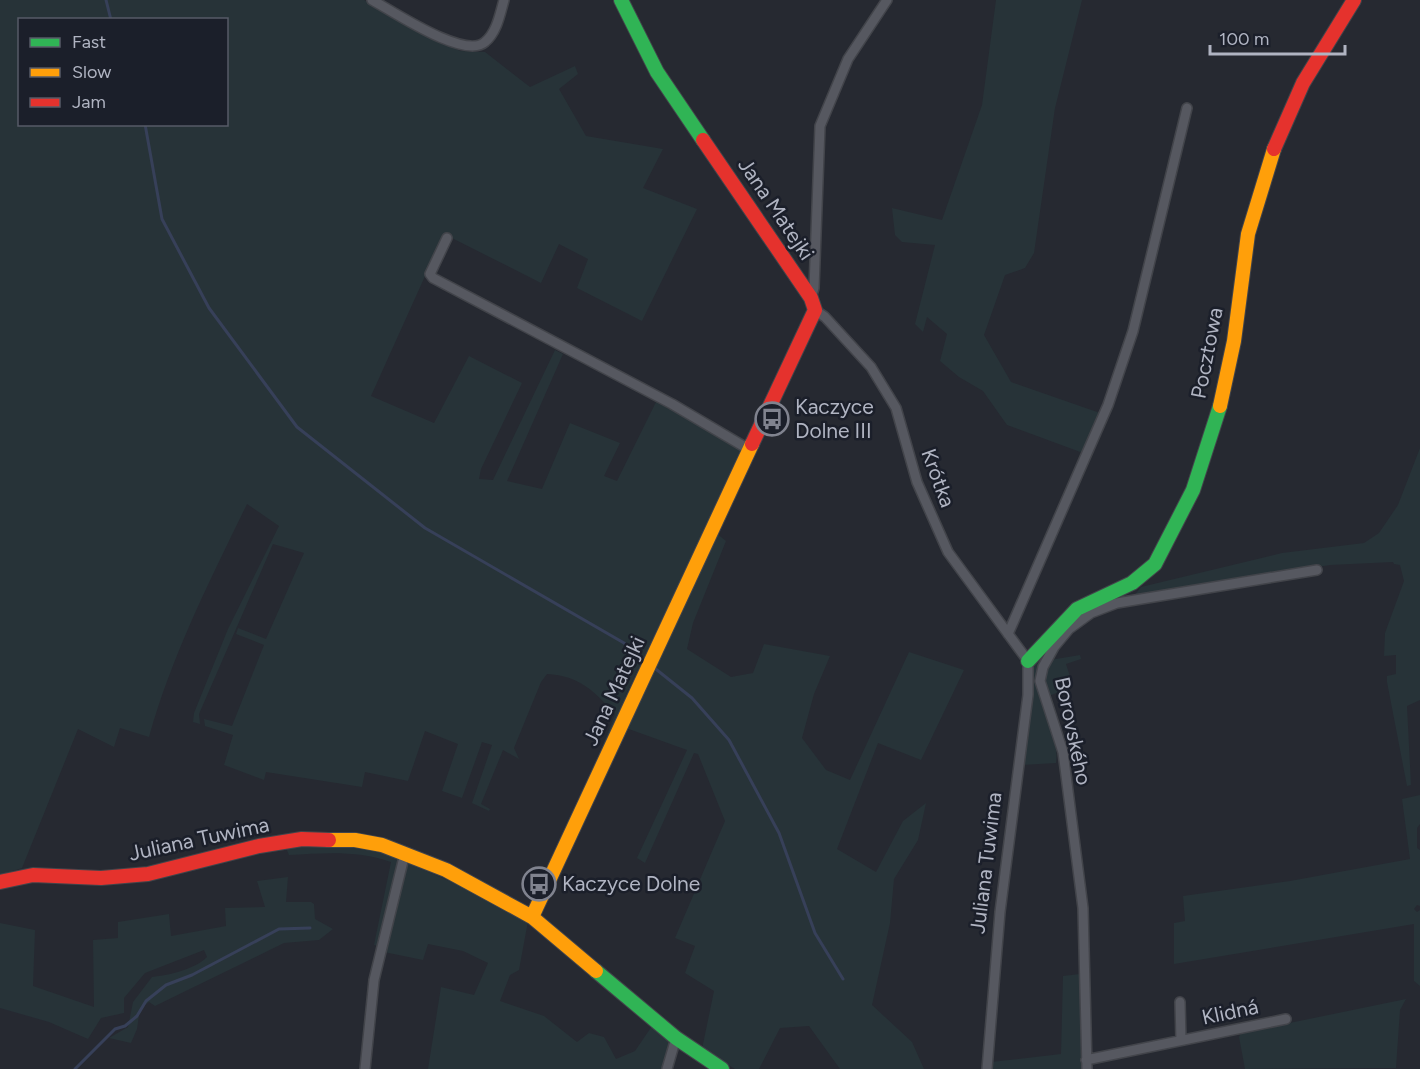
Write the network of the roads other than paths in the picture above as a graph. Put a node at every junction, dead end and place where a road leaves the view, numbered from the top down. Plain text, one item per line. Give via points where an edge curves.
1 (372, 0) edge
2 (504, 0) edge
3 (621, 0) edge
4 (887, 0) edge
5 (1354, 0) edge
6 (1187, 108) dead end
7 (447, 238) dead end
8 (813, 304) junction
9 (750, 450) junction
10 (1317, 570) dead end
11 (1008, 634) junction
12 (1028, 662) junction
13 (405, 852) junction
14 (0, 882) edge
15 (532, 917) junction
16 (1180, 1002) dead end
17 (1286, 1019) dead end
18 (676, 1038) junction
19 (1181, 1040) junction
20 (1086, 1064) edge
21 (365, 1069) edge
22 (667, 1069) edge
23 (722, 1069) edge
24 (987, 1069) edge

1 - 2 street via 457,46 475,48 494,31
3 - 8 street, Jana Matejki via 657,72
4 - 8 street via 848,60 820,126
5 - 12 street, Pocztowa via 1301,85 1262,180 1247,237 1231,356 1201,471 1164,547 1148,574 1138,582 1083,604
6 - 11 street via 1133,331 1108,405
7 - 9 street via 430,274 433,278 672,404
8 - 9 street, Jana Matejki
8 - 11 street, Krótka via 872,367 896,408 917,482 948,552
9 - 15 street, Jana Matejki
10 - 20 street, Borovského via 1118,603 1068,629 1043,667 1040,681 1063,752 1083,908
11 - 12 street, Krótka
12 - 24 street, Juliana Tuwima via 1028,695 1000,912
13 - 14 street, Juliana Tuwima via 356,840 302,839 148,874 101,878 33,875
13 - 15 street, Juliana Tuwima via 480,887
13 - 21 street via 374,980
15 - 18 street, Juliana Tuwima
16 - 19 street, Klidná
17 - 19 street, Klidná
18 - 22 street
18 - 23 street, Juliana Tuwima
19 - 20 street, Klidná

